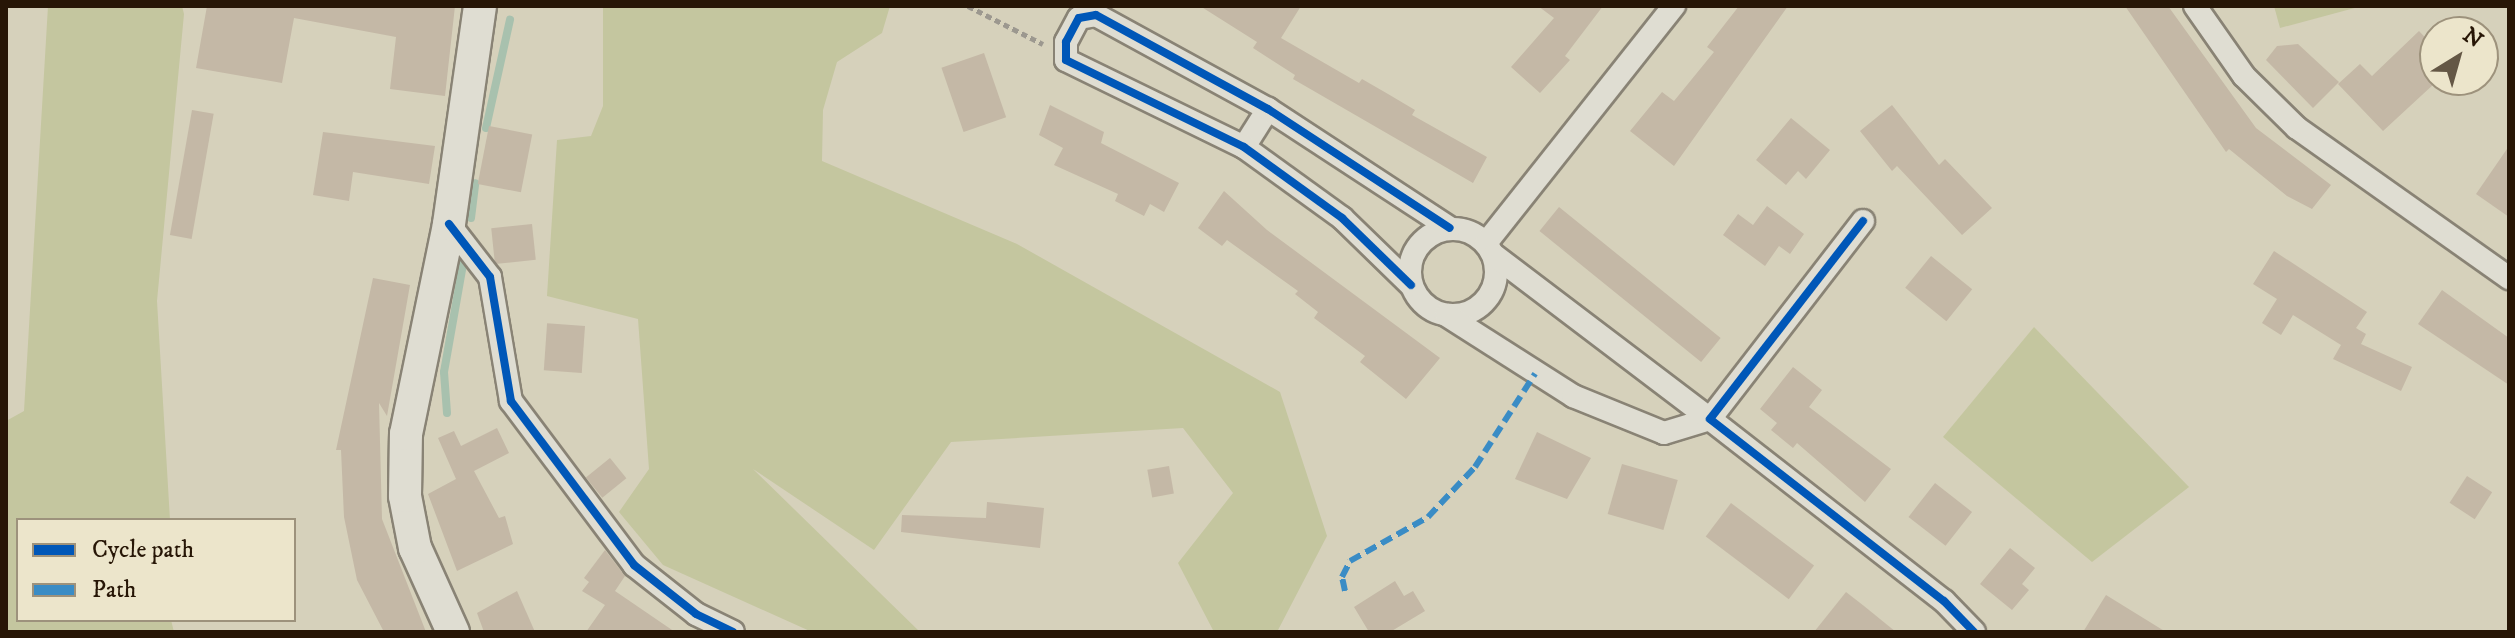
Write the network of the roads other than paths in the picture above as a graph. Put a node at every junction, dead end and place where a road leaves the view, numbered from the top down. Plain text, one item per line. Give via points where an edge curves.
1 (480, 6) edge
2 (1674, 6) edge
3 (2195, 6) edge
4 (1268, 109) junction
5 (1244, 147) junction
6 (1863, 221) dead end
7 (449, 224) junction
8 (1450, 228) junction
9 (1490, 249) junction
10 (2509, 278) edge
11 (1411, 285) junction
12 (1446, 315) junction
13 (1710, 419) junction
14 (453, 632) edge
15 (733, 632) edge
16 (1974, 632) edge

1 - 7 main road
2 - 9 street
3 - 10 street via 2272,106
4 - 5 street
4 - 5 street via 1096,15 1079,18 1066,42 1066,60
4 - 8 street
5 - 11 street via 1342,218
6 - 13 street
7 - 14 main road via 406,434 405,496 415,548
7 - 15 street via 490,277 511,401 634,565 696,614
8 - 9 street via 1463,229
8 - 11 street via 1421,242 1409,269
9 - 12 street via 1490,295 1462,315
9 - 13 street
11 - 12 street via 1419,300
12 - 13 street via 1573,396 1664,433
13 - 16 street via 1944,601

